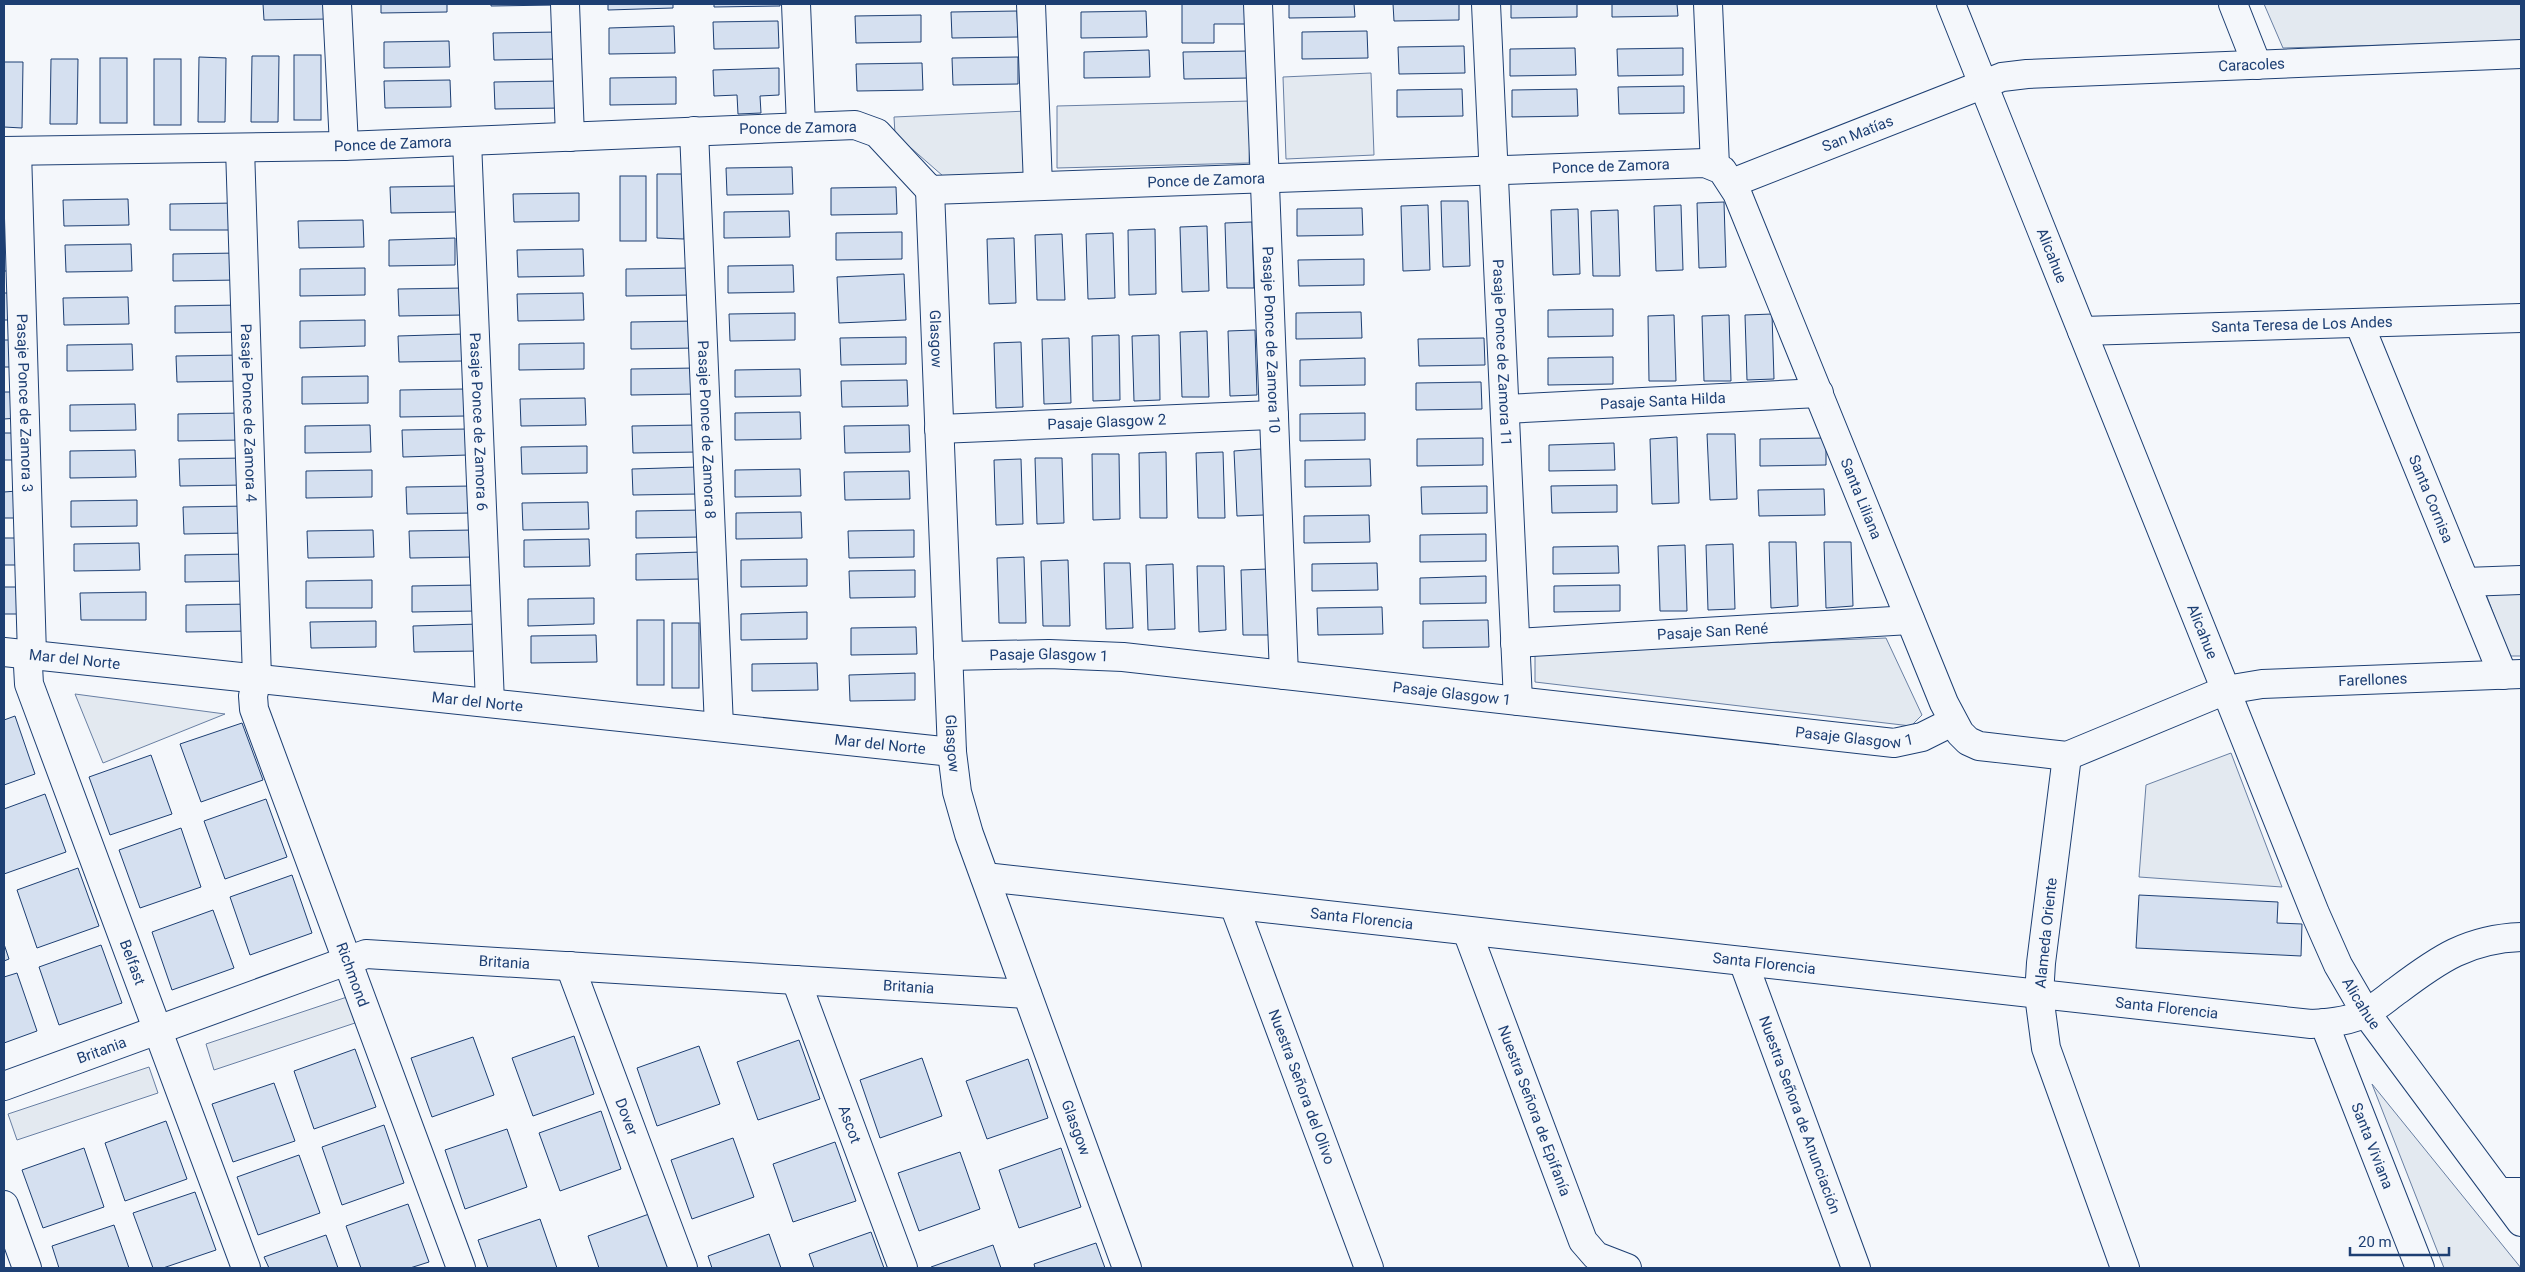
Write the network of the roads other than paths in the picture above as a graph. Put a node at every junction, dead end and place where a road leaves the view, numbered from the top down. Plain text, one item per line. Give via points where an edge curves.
1 (337, 4) edge
2 (565, 4) edge
3 (796, 4) edge
4 (1031, 4) edge
5 (1258, 4) edge
6 (1486, 4) edge
7 (1708, 4) edge
8 (1951, 4) edge
9 (2233, 4) edge
10 (2521, 54) edge
11 (2257, 65) junction
12 (1983, 83) junction
13 (801, 126) junction
14 (694, 131) junction
15 (570, 136) junction
16 (467, 141) junction
17 (344, 146) junction
18 (240, 148) junction
19 (10, 151) edge
20 (1494, 170) junction
21 (1724, 174) junction
22 (1265, 178) junction
23 (1038, 186) junction
24 (930, 190) junction
25 (2521, 318) edge
26 (2359, 323) junction
27 (2082, 331) junction
28 (1819, 393) junction
29 (1505, 408) junction
30 (1274, 415) junction
31 (939, 429) junction
32 (2521, 580) edge
33 (2465, 582) junction
34 (1910, 620) junction
35 (1515, 643) junction
36 (4, 652) edge
37 (32, 655) junction
38 (948, 656) junction
39 (1284, 675) junction
40 (2512, 675) edge
41 (257, 678) junction
42 (2226, 690) junction
43 (1518, 701) junction
44 (490, 703) junction
45 (1952, 722) junction
46 (719, 728) junction
47 (952, 752) junction
48 (2067, 756) junction
49 (985, 877) junction
50 (1234, 905) junction
51 (1467, 931) junction
52 (2521, 937) edge
53 (346, 960) junction
54 (1743, 961) junction
55 (570, 966) junction
56 (796, 980) junction
57 (1027, 994) junction
58 (2039, 994) junction
59 (2366, 1013) junction
60 (2324, 1024) junction
61 (157, 1030) junction
62 (4, 1086) edge
63 (2510, 1192) edge
64 (4, 1205) edge
65 (2521, 1222) edge
66 (27, 1268) edge
67 (246, 1268) edge
68 (461, 1268) edge
69 (683, 1268) edge
70 (903, 1268) edge
71 (1127, 1268) edge
72 (1369, 1268) edge
73 (1627, 1268) edge
74 (1856, 1268) edge
75 (2125, 1268) edge
76 (2420, 1268) edge

1 - 17 street
2 - 15 street
3 - 13 street
4 - 23 street
5 - 22 street, Pasaje Ponce de Zamora 10
6 - 20 street, Pasaje Ponce de Zamora 11
7 - 21 street
8 - 12 street, Alicahue
9 - 11 street
10 - 11 street, Caracoles
11 - 12 street, Caracoles via 2027,74
12 - 21 street, San Matías
12 - 27 street, Alicahue
13 - 14 street, Ponce de Zamora
13 - 24 street, Ponce de Zamora via 855,124 865,127 886,142
14 - 15 street, Ponce de Zamora
14 - 46 street, Pasaje Ponce de Zamora 8
15 - 16 street, Ponce de Zamora
16 - 17 street, Ponce de Zamora
16 - 44 street, Pasaje Ponce de Zamora 6
17 - 18 street, Ponce de Zamora
18 - 19 street, Ponce de Zamora
18 - 41 street, Pasaje Ponce de Zamora 4
19 - 37 street, Pasaje Ponce de Zamora 3
20 - 21 street, Ponce de Zamora via 1694,163
20 - 22 street, Ponce de Zamora
20 - 29 street, Pasaje Ponce de Zamora 11
21 - 28 street, Santa Liliana
22 - 23 street, Ponce de Zamora
22 - 30 street, Pasaje Ponce de Zamora 10
23 - 24 street, Ponce de Zamora
24 - 31 street, Glasgow
25 - 26 street, Santa Teresa de Los Andes
26 - 27 street, Santa Teresa de Los Andes
26 - 33 street, Santa Cornisa
27 - 42 street, Alicahue
28 - 29 street, Pasaje Santa Hilda
28 - 34 street, Santa Liliana
29 - 35 street, Pasaje Ponce de Zamora 11
30 - 31 street, Pasaje Glasgow 2
30 - 39 street, Pasaje Ponce de Zamora 10
31 - 38 street, Glasgow
32 - 33 street
33 - 40 street, Santa Cornisa
34 - 35 street, Pasaje San René
34 - 45 street, Santa Liliana
35 - 43 street, Pasaje Ponce de Zamora 11
36 - 37 street, Mar del Norte
37 - 41 street, Mar del Norte
37 - 61 street, Belfast via 28,666 29,684
38 - 39 street, Pasaje Glasgow 1 via 1104,656
38 - 47 street, Glasgow
39 - 43 street, Pasaje Glasgow 1
40 - 42 street, Farellones via 2262,684
41 - 44 street, Mar del Norte
41 - 53 street, Richmond via 254,696 259,726
42 - 48 street
42 - 59 street, Alicahue via 2315,913 2338,965
43 - 45 street, Pasaje Glasgow 1 via 1894,743 1922,737
44 - 46 street, Mar del Norte
45 - 48 street, Santa Liliana via 1968,741 1979,746
46 - 47 street, Mar del Norte
47 - 49 street, Glasgow via 960,806
48 - 58 street, Alameda Oriente
49 - 50 street, Santa Florencia
49 - 57 street, Glasgow
50 - 51 street, Santa Florencia
50 - 72 street, Nuestra Señora del Olivo
51 - 54 street, Santa Florencia
51 - 73 street, Nuestra Señora de Epifanía via 1583,1242 1596,1256
52 - 59 street, Santa Florencia via 2466,946 2446,956
53 - 55 street, Britania via 366,954
53 - 61 street, Britania
53 - 68 street, Richmond
54 - 58 street, Santa Florencia
54 - 74 street, Nuestra Señora de Anunciación
55 - 56 street, Britania
55 - 69 street, Dover
56 - 57 street, Britania
56 - 70 street, Ascot
57 - 71 street, Glasgow
58 - 60 street, Santa Florencia via 2299,1024
58 - 75 street, Alameda Oriente via 2042,1030 2051,1066
59 - 60 street, Santa Florencia
59 - 63 street, Alicahue
60 - 76 street, Santa Viviana
61 - 62 street, Britania
61 - 67 street, Belfast
63 - 65 street, Alicahue
64 - 66 street

